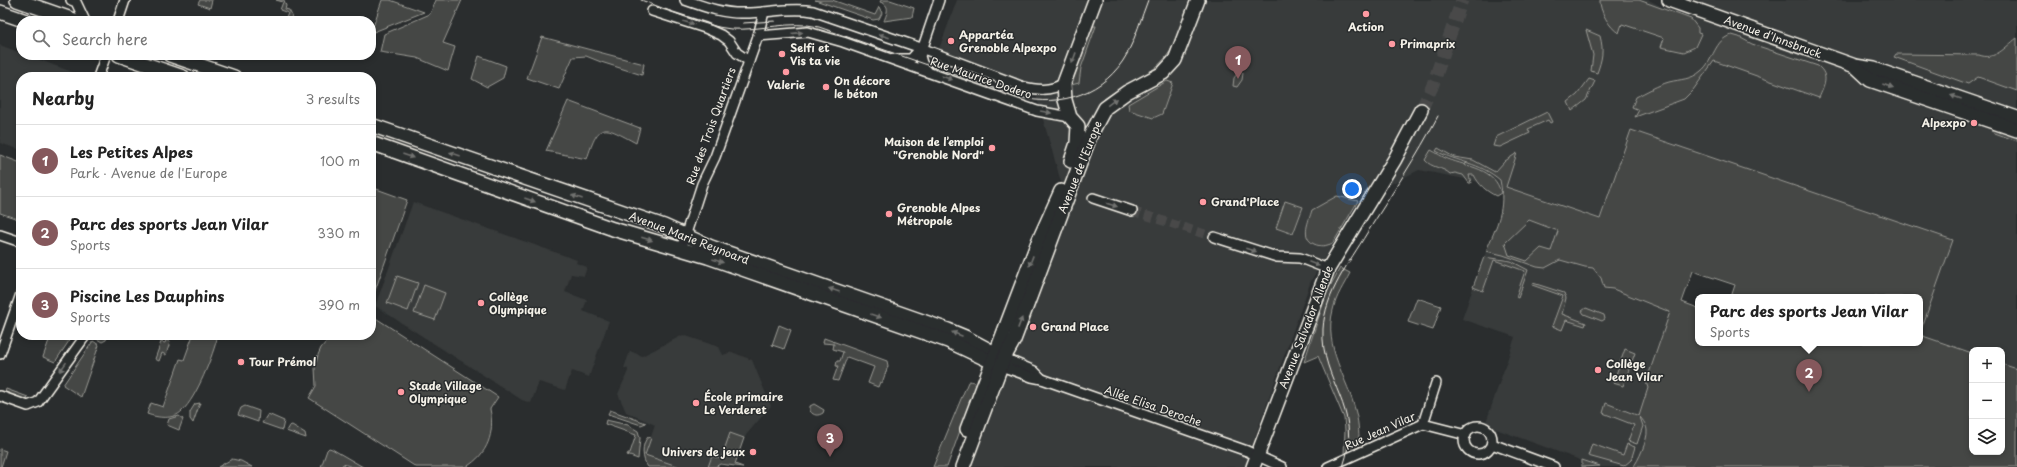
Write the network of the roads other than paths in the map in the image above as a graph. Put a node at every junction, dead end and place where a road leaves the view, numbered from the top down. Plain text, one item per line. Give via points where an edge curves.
1 (17, 0) edge
2 (71, 0) edge
3 (125, 0) edge
4 (685, 0) edge
5 (939, 0) edge
6 (1094, 0) edge
7 (1198, 0) edge
8 (1669, 0) edge
9 (652, 11) dead end
10 (0, 12) edge
11 (764, 12) junction
12 (63, 16) edge
13 (83, 16) edge
14 (120, 16) edge
15 (16, 18) edge
16 (758, 36) junction
17 (921, 48) junction
18 (884, 58) junction
19 (104, 60) edge
20 (133, 60) edge
21 (184, 60) edge
22 (749, 61) junction
23 (1855, 66) junction
24 (100, 72) edge
25 (168, 72) edge
26 (216, 72) edge
27 (928, 72) junction
28 (1064, 83) junction
29 (1421, 110) tunnel mouth
30 (1070, 117) junction
31 (2017, 118) edge
32 (376, 127) edge
33 (2017, 130) edge
34 (376, 145) edge
35 (1094, 198) dead end
36 (1132, 211) tunnel mouth
37 (0, 235) edge
38 (685, 235) junction
39 (1214, 237) tunnel mouth
40 (16, 240) edge
41 (681, 249) junction
42 (1328, 269) junction
43 (16, 308) edge
44 (82, 340) edge
45 (0, 354) edge
46 (998, 360) junction
47 (1436, 384) dead end
48 (0, 396) edge
49 (1423, 424) junction
50 (1466, 435) junction
51 (1492, 444) junction
52 (1255, 462) edge
53 (954, 467) edge
54 (963, 467) edge
55 (1282, 467) edge
56 (1328, 467) edge
57 (1554, 467) edge

1 - 12 main road
2 - 13 street via 76,2
3 - 14 street
4 - 11 street, Rue Maurice Dodero via 727,13
5 - 17 street
6 -> 28 main road, Avenue de l'Europe
46 -> 7 main road, Avenue de l'Europe via 1014,340 1097,120 1111,103 1163,73 1172,64 1179,53
8 - 23 main road, Avenue d'Innsbruck
9 -> 22 street via 721,35
10 - 15 main road
11 - 16 street, Rue des Trois Quartiers
17 -> 11 street, Rue Maurice Dodero via 813,11 794,9
16 -> 18 street, Rue Maurice Dodero via 808,32
16 - 22 street, Rue des Trois Quartiers
17 - 18 street, Rue Maurice Dodero via 911,59
17 - 27 street via 922,63
17 - 28 street, Rue Maurice Dodero via 1034,90 1056,88
18 - 27 street, Rue Maurice Dodero
19 - 24 street
20 - 25 main road
21 - 26 main road
22 - 38 street, Rue des Trois Quartiers
31 -> 23 main road, Avenue d'Innsbruck via 1874,69
23 -> 33 main road, Avenue d'Innsbruck via 1870,80
27 -> 30 street, Rue Maurice Dodero via 1037,111
28 - 30 main road, Avenue de l'Europe
29 - 42 main road, Avenue Salvador Allende via 1395,159
30 -> 46 main road, Avenue de l'Europe via 1078,126 1077,144 1058,198 1035,250
38 -> 32 main road, Avenue Marie Reynoard
34 -> 41 main road, Avenue Marie Reynoard via 613,229
35 -> 36 street
37 - 40 street
38 - 41 street, Rue des Trois Quartiers
46 -> 38 main road, Avenue Marie Reynoard via 966,337 711,247
39 -> 42 street via 1277,258 1300,258
41 -> 46 main road, Avenue Marie Reynoard
42 - 52 main road, Avenue Salvador Allende
43 - 45 street
44 -> 48 street via 38,402 28,406
46 - 52 street, Allée Elisa Deroche via 1032,377
46 - 53 main road
46 - 54 main road
47 - 49 street
49 - 50 street, Rue Jean Vilar
49 - 56 street, Rue Jean Vilar
50 - 51 street via 1471,428 1483,427 1491,434
50 - 51 street via 1466,445 1475,454 1485,453
51 - 57 street
52 - 55 street

